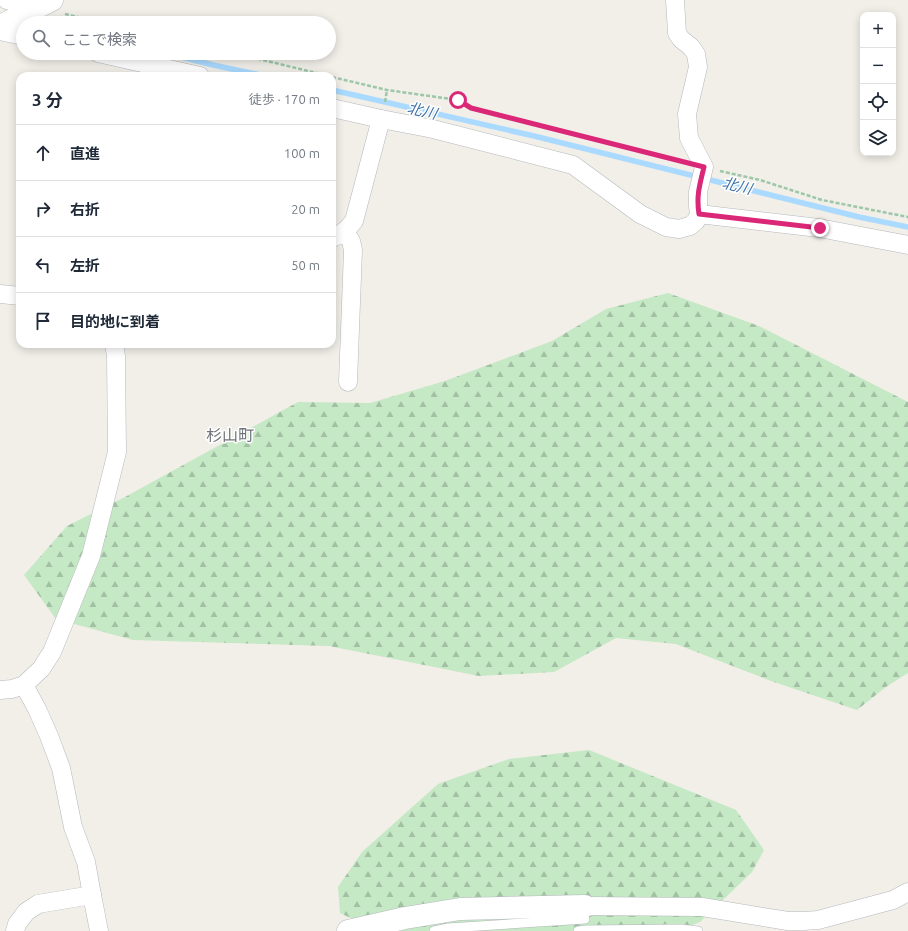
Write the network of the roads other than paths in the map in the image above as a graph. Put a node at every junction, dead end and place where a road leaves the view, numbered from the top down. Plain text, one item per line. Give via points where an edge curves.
1 (675, 0) edge
2 (24, 4) edge
3 (0, 26) edge
4 (0, 31) edge
5 (16, 34) edge
6 (129, 60) edge
7 (182, 72) edge
8 (336, 109) edge
9 (381, 120) junction
10 (699, 214) junction
11 (339, 235) edge
12 (908, 245) edge
13 (0, 294) edge
14 (16, 296) edge
15 (115, 348) edge
16 (348, 382) dead end
17 (24, 685) junction
18 (0, 690) edge
19 (908, 892) edge
20 (92, 895) junction
21 (585, 912) junction
22 (582, 930) edge
23 (15, 931) edge
24 (99, 931) edge
25 (348, 931) edge
26 (434, 931) edge
27 (698, 931) edge

1 - 10 street via 677,33 696,54 698,67 687,114 689,138 703,170 698,192
2 - 3 street
4 - 5 street
6 - 7 street
8 - 9 street
9 - 10 street via 433,129 573,165 640,214 666,227 679,229 690,226
9 - 11 street via 354,221
10 - 12 street via 820,228
11 - 16 street via 351,242 353,250
13 - 14 street
15 - 17 street via 116,452 91,556 52,652 41,669
17 - 18 street
17 - 20 street via 46,729 61,768 73,827 86,862
19 - 21 street via 893,900 818,920 803,921 702,908
20 - 23 street via 38,904 26,912
20 - 24 street
21 - 22 lane
21 - 25 street via 460,909
21 - 26 lane
22 - 27 lane

